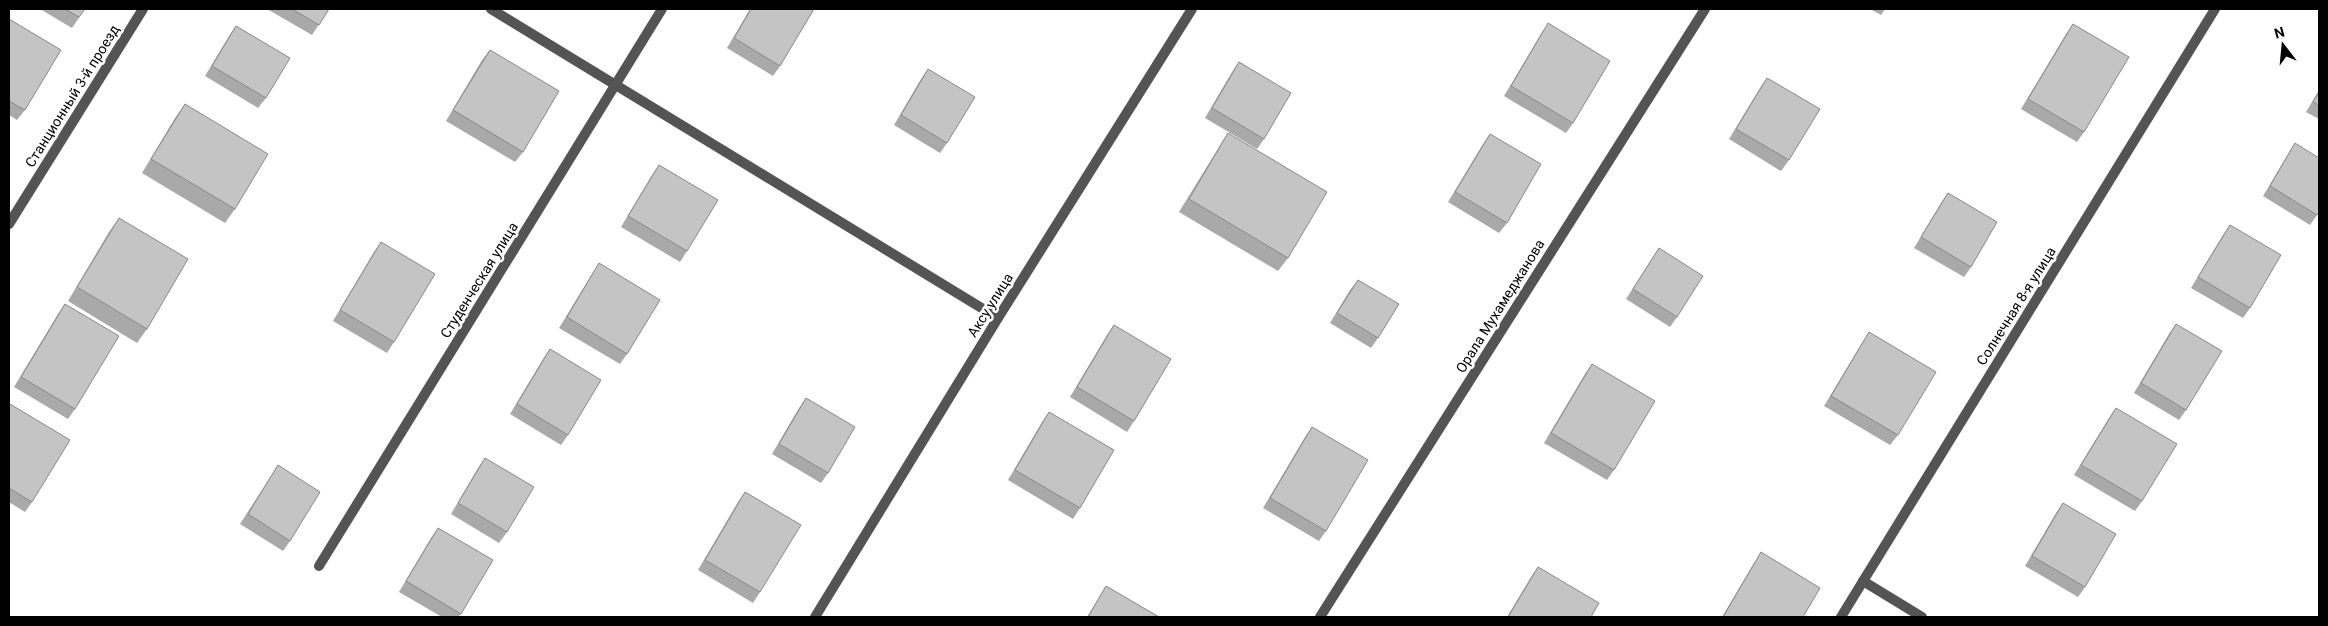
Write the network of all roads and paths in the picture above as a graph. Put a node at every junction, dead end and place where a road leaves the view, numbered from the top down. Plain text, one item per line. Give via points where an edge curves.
1 (142, 9) edge
2 (491, 9) edge
3 (662, 9) edge
4 (1192, 9) edge
5 (1704, 9) edge
6 (2214, 9) edge
7 (614, 86) junction
8 (9, 224) edge
9 (998, 318) junction
10 (319, 566) dead end
11 (1863, 581) junction
12 (815, 617) edge
13 (1320, 617) edge
14 (1841, 617) edge
15 (1922, 617) edge

1 - 8 street, Станционный 3-й проезд
2 - 7 street
3 - 7 street, Студенческая улица
4 - 9 street, Аксу улица
5 - 13 street, Орала Мухамеджанова
6 - 11 street, Солнечная 8-я улица
7 - 9 street
7 - 10 street, Студенческая улица
9 - 12 street, Аксу улица
11 - 14 street, Солнечная 8-я улица
11 - 15 street

